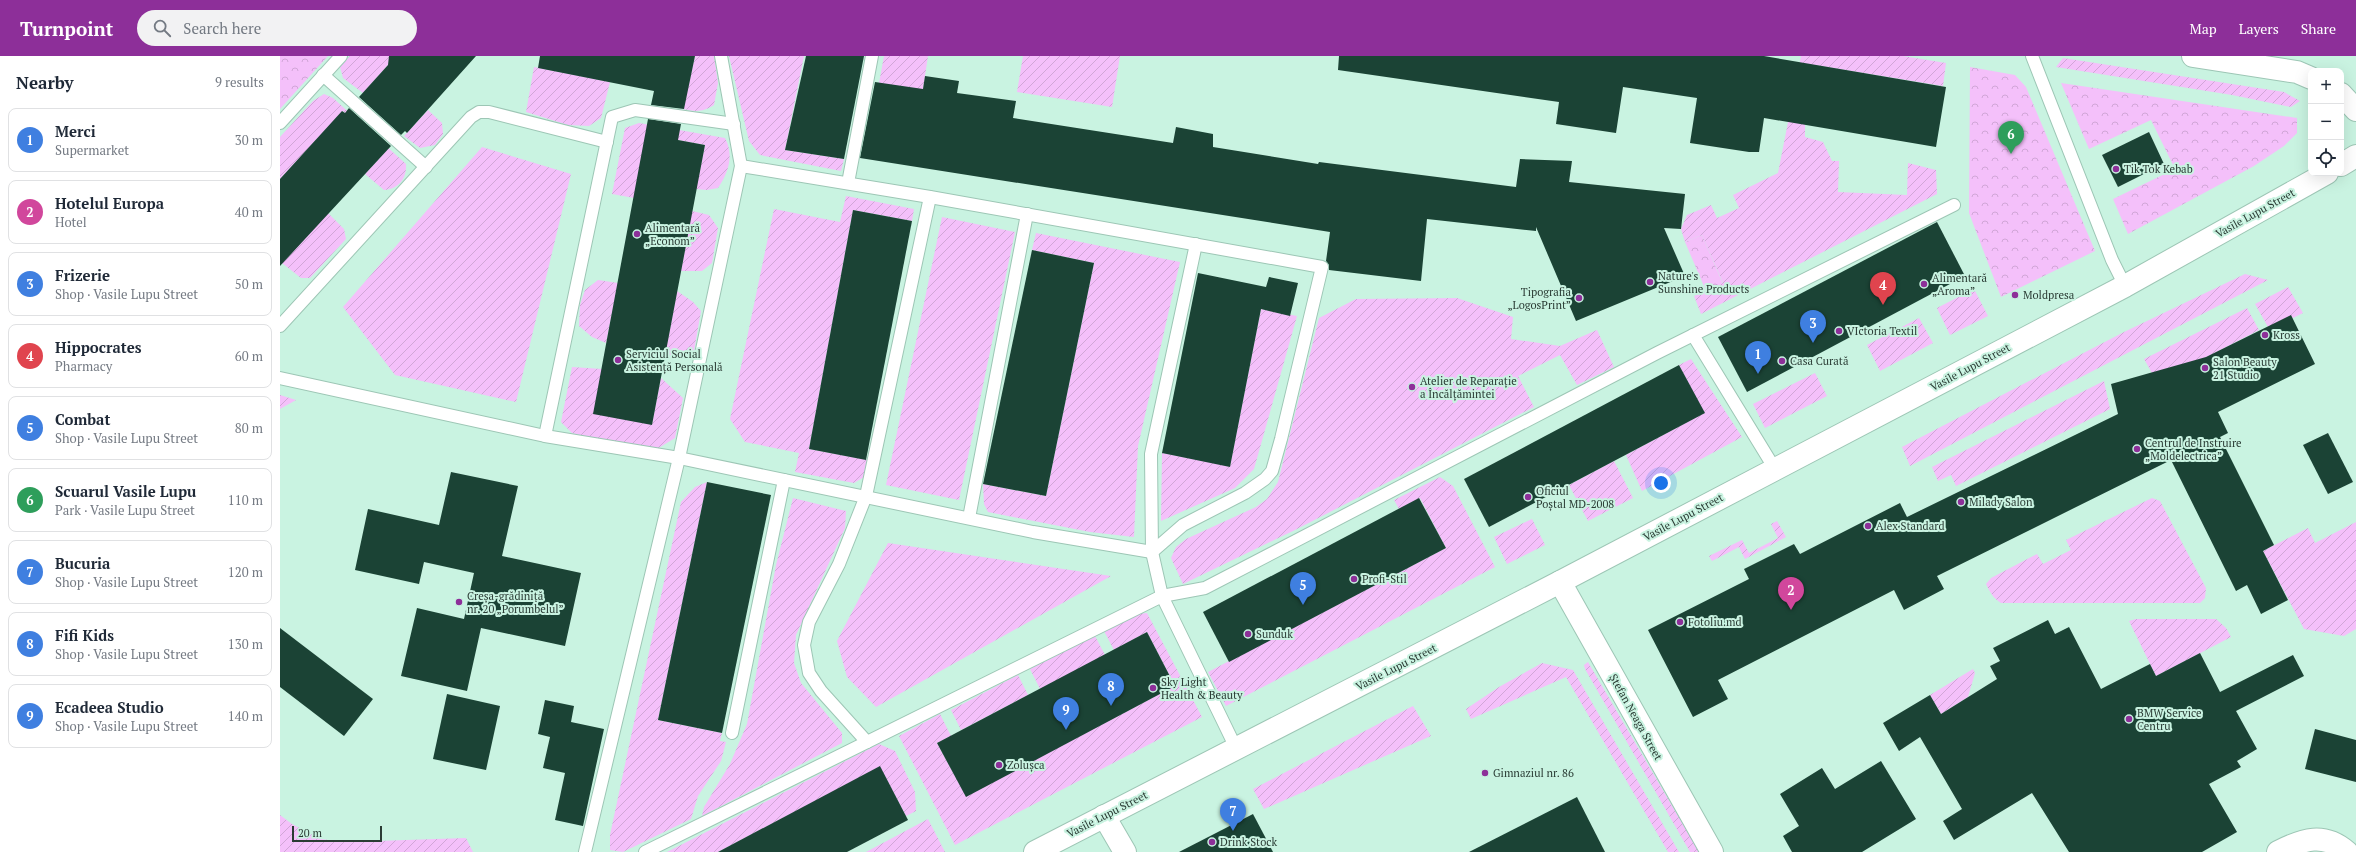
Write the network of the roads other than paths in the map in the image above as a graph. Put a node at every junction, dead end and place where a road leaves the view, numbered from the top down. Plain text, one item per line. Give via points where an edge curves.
1 (341, 56) edge
2 (721, 56) edge
3 (872, 56) edge
4 (2032, 56) edge
5 (2193, 56) edge
6 (324, 75) junction
7 (2308, 77) edge
8 (2344, 97) edge
9 (2356, 110) edge
10 (280, 124) edge
11 (734, 124) junction
12 (607, 142) junction
13 (2356, 156) edge
14 (2344, 163) edge
15 (741, 166) junction
16 (426, 167) junction
17 (2322, 176) edge
18 (848, 183) junction
19 (930, 197) junction
20 (1954, 205) dead end
21 (1028, 214) junction
22 (1196, 244) junction
23 (2125, 286) junction
24 (280, 326) edge
25 (1693, 335) junction
26 (280, 378) edge
27 (545, 436) junction
28 (679, 458) junction
29 (1775, 469) junction
30 (784, 480) junction
31 (866, 496) junction
32 (969, 518) junction
33 (1152, 552) junction
34 (1560, 582) junction
35 (1162, 596) junction
36 (732, 733) dead end
37 (867, 742) junction
38 (1236, 748) junction
39 (1104, 816) junction
40 (585, 852) edge
41 (646, 852) edge
42 (1035, 852) edge
43 (1125, 852) edge
44 (1712, 852) edge
45 (2278, 852) edge
46 (2347, 852) edge

1 - 6 lane
2 - 11 lane
3 - 18 lane
4 - 23 lane via 2112,260
5 - 7 main road via 2297,72
6 - 10 lane
6 - 16 lane
8 - 9 main road
11 - 12 lane via 635,110 612,117
11 - 15 lane
12 - 16 lane via 489,112 479,112 471,117
12 - 27 lane
13 - 14 main road
15 - 18 lane
15 - 28 lane
16 - 24 lane
17 - 23 main road, Vasile Lupu Street
18 - 19 lane
19 - 21 lane
19 - 31 lane
20 - 25 lane
21 - 22 lane
21 - 32 lane
22 - 33 lane via 1151,454
22 - 33 lane via 1322,267 1272,471 1245,493 1183,525
23 - 29 main road, Vasile Lupu Street
25 - 29 lane
25 - 35 lane via 1211,585
26 - 27 lane
27 - 28 lane
28 - 30 lane
28 - 40 lane
29 - 34 main road, Vasile Lupu Street
30 - 31 lane
30 - 36 lane
31 - 32 lane
31 - 37 lane via 839,564 809,622 804,645 809,673 821,691
32 - 33 lane
33 - 35 lane
34 - 38 main road, Vasile Lupu Street
34 - 44 main road, Ștefan Neaga Street
35 - 37 lane
35 - 38 lane
37 - 41 lane
38 - 39 main road, Vasile Lupu Street
39 - 42 main road, Vasile Lupu Street
39 - 43 main road
45 - 46 main road via 2308,840 2322,838

